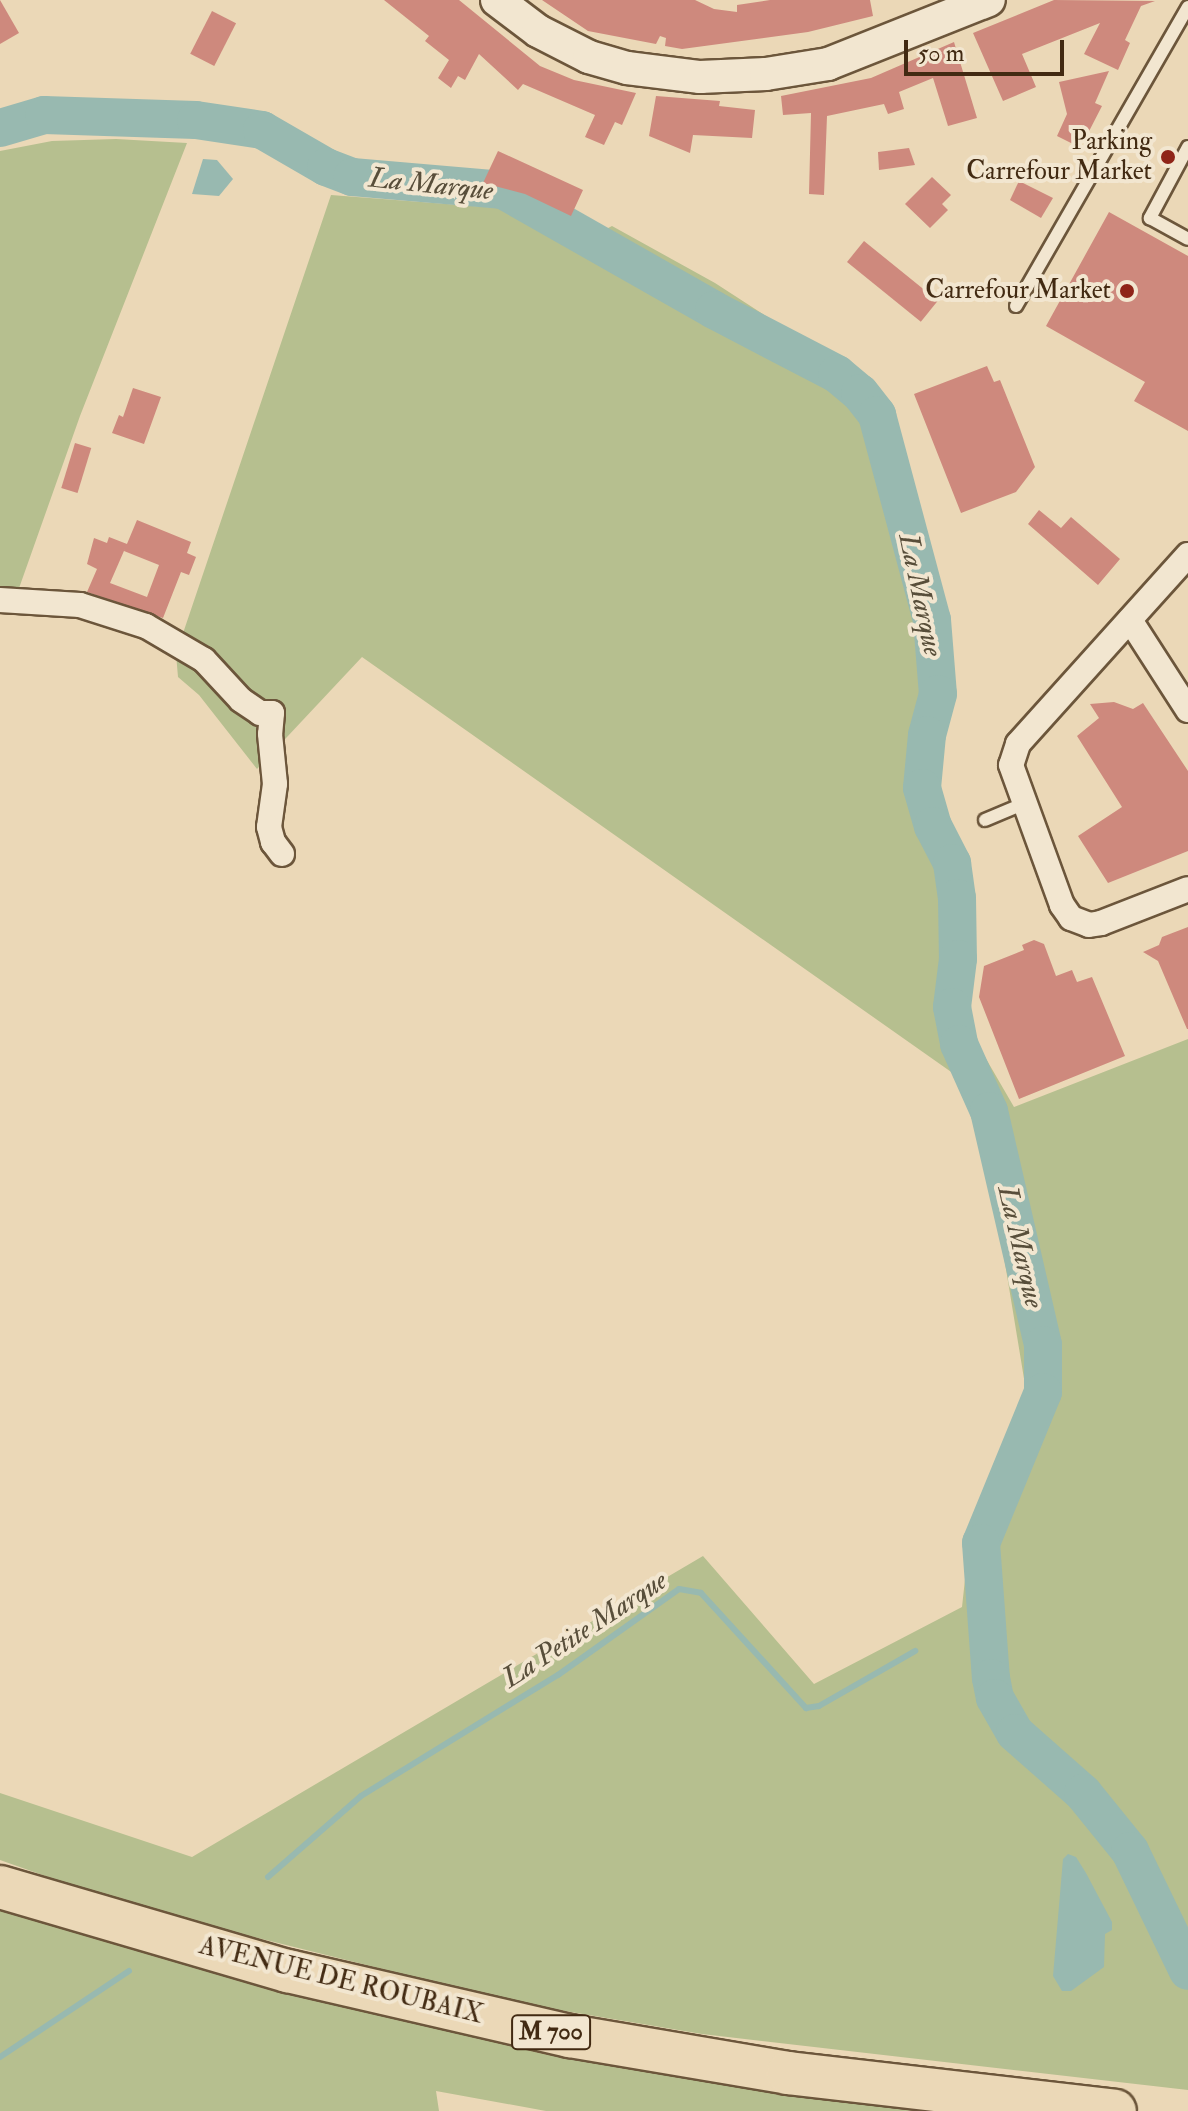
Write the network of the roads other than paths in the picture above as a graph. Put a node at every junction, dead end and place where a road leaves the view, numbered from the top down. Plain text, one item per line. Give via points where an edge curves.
1 (497, 0) edge
2 (989, 0) edge
3 (1188, 7) edge
4 (1188, 147) edge
5 (1187, 236) edge
6 (1016, 306) dead end
7 (1188, 555) edge
8 (0, 600) edge
9 (1130, 620) junction
10 (1188, 710) edge
11 (1023, 804) junction
12 (985, 820) dead end
13 (282, 854) dead end
14 (1188, 889) edge
15 (0, 1887) edge
16 (1115, 2111) edge

1 - 2 street via 538,31 589,57 627,68 700,77 828,64
3 - 6 lane
4 - 5 lane via 1150,218
7 - 9 street
8 - 13 street via 80,605 146,626 204,660 241,700 260,713 272,713 275,784 269,827
9 - 10 street
9 - 11 street via 1014,749 1012,774
11 - 12 lane
11 - 14 street via 1062,905 1080,923 1101,923
15 - 16 highway, AVENUE DE ROUBAIX / M 700 via 288,1971 570,2036 939,2094

